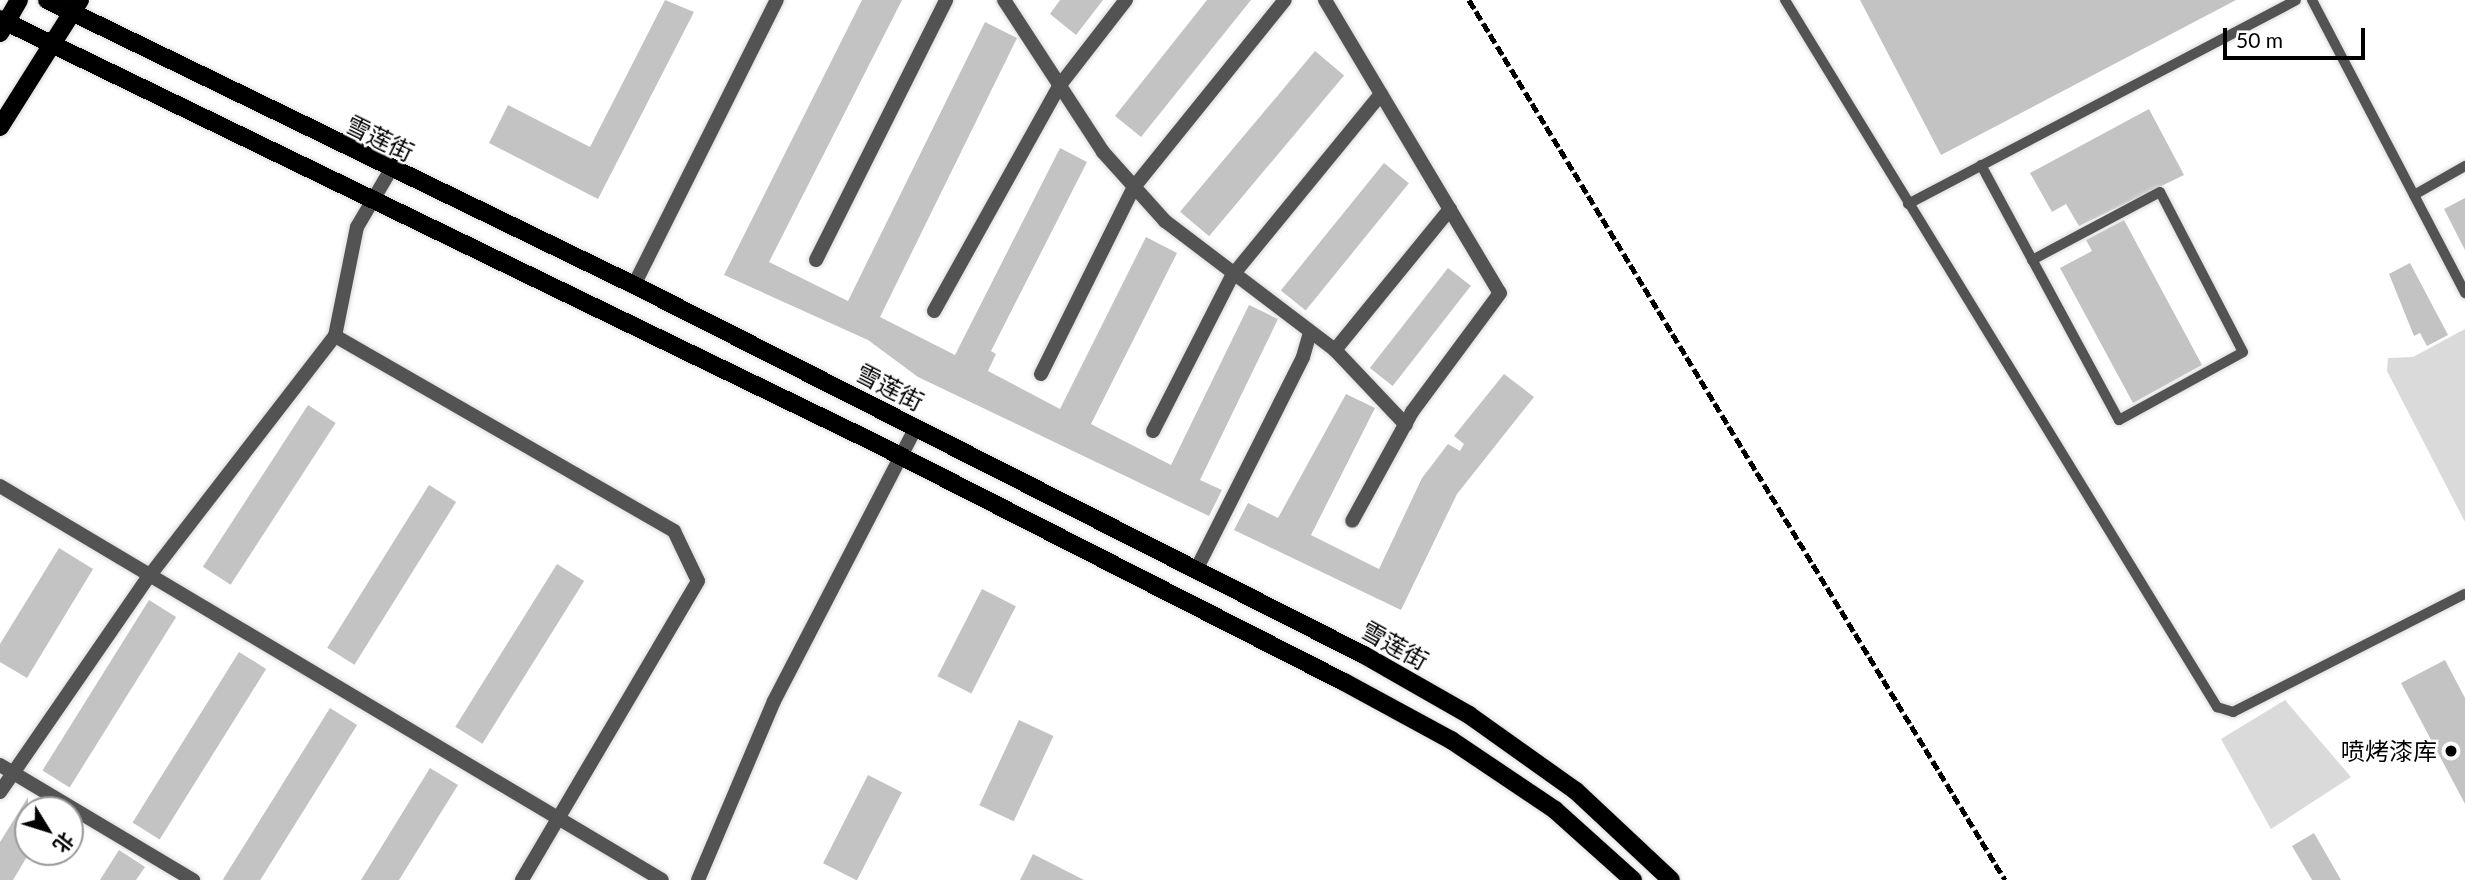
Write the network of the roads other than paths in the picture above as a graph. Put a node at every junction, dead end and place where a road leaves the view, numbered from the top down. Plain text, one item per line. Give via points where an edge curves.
1 (19, 0) edge
2 (47, 0) edge
3 (777, 0) edge
4 (946, 0) edge
5 (1004, 0) edge
6 (1126, 0) edge
7 (1285, 0) edge
8 (1325, 0) edge
9 (1786, 0) edge
10 (2296, 0) edge
11 (2312, 0) edge
12 (75, 6) edge
13 (2, 25) edge
14 (51, 45) junction
15 (1059, 85) junction
16 (1381, 94) junction
17 (0, 127) edge
18 (1981, 165) junction
19 (2465, 166) edge
20 (390, 171) junction
21 (1134, 187) junction
22 (2414, 195) junction
23 (370, 203) junction
24 (1908, 204) junction
25 (1450, 209) junction
26 (816, 260) dead end
27 (2032, 260) junction
28 (1232, 276) junction
29 (634, 285) junction
30 (2465, 293) edge
31 (934, 311) dead end
32 (1310, 332) junction
33 (335, 336) junction
34 (1335, 350) junction
35 (1041, 374) dead end
36 (1406, 425) junction
37 (916, 428) junction
38 (1153, 431) dead end
39 (900, 456) junction
40 (0, 486) edge
41 (1352, 521) dead end
42 (1196, 570) junction
43 (147, 579) junction
44 (2465, 594) edge
45 (0, 765) edge
46 (13, 773) junction
47 (0, 792) edge
48 (558, 818) junction
49 (193, 880) edge
50 (522, 880) edge
51 (662, 880) edge
52 (698, 880) edge
53 (1633, 880) edge
54 (1671, 880) edge

1 - 13 main road
2 - 12 main road, 雪莲街
3 - 29 street
4 - 26 street
5 - 15 street
6 - 15 street
7 - 21 street
8 - 16 street
9 - 24 lane
10 - 18 lane
11 - 22 lane
12 - 14 main road
12 - 20 main road, 雪莲街
13 - 14 main road
14 - 17 main road
14 - 23 main road
15 - 21 street
15 - 31 street
16 - 25 street
16 - 28 street
18 - 24 lane
18 - 27 lane
19 - 22 lane
20 - 23 street
20 - 29 main road, 雪莲街
21 - 28 street
21 - 35 street
22 - 30 lane
23 - 33 street via 357,227
23 - 39 main road
24 - 44 lane via 2217,706 2233,712
25 - 34 street
25 - 36 street via 1500,293
27 - 27 lane via 2119,421 2243,352 2160,192
28 - 32 street
28 - 38 street
29 - 37 main road, 雪莲街
32 - 34 street
32 - 42 street via 1303,357
33 - 43 street
33 - 48 street via 674,531 698,581
34 - 36 street
36 - 41 street
37 - 39 street
37 - 42 main road, 雪莲街
39 - 52 street via 774,701
39 - 53 main road via 1451,740 1555,810
40 - 43 street
42 - 54 main road, 雪莲街 via 1469,715 1576,791
43 - 46 street
43 - 48 street
45 - 46 street
46 - 47 street
46 - 49 street
48 - 50 street
48 - 51 street

